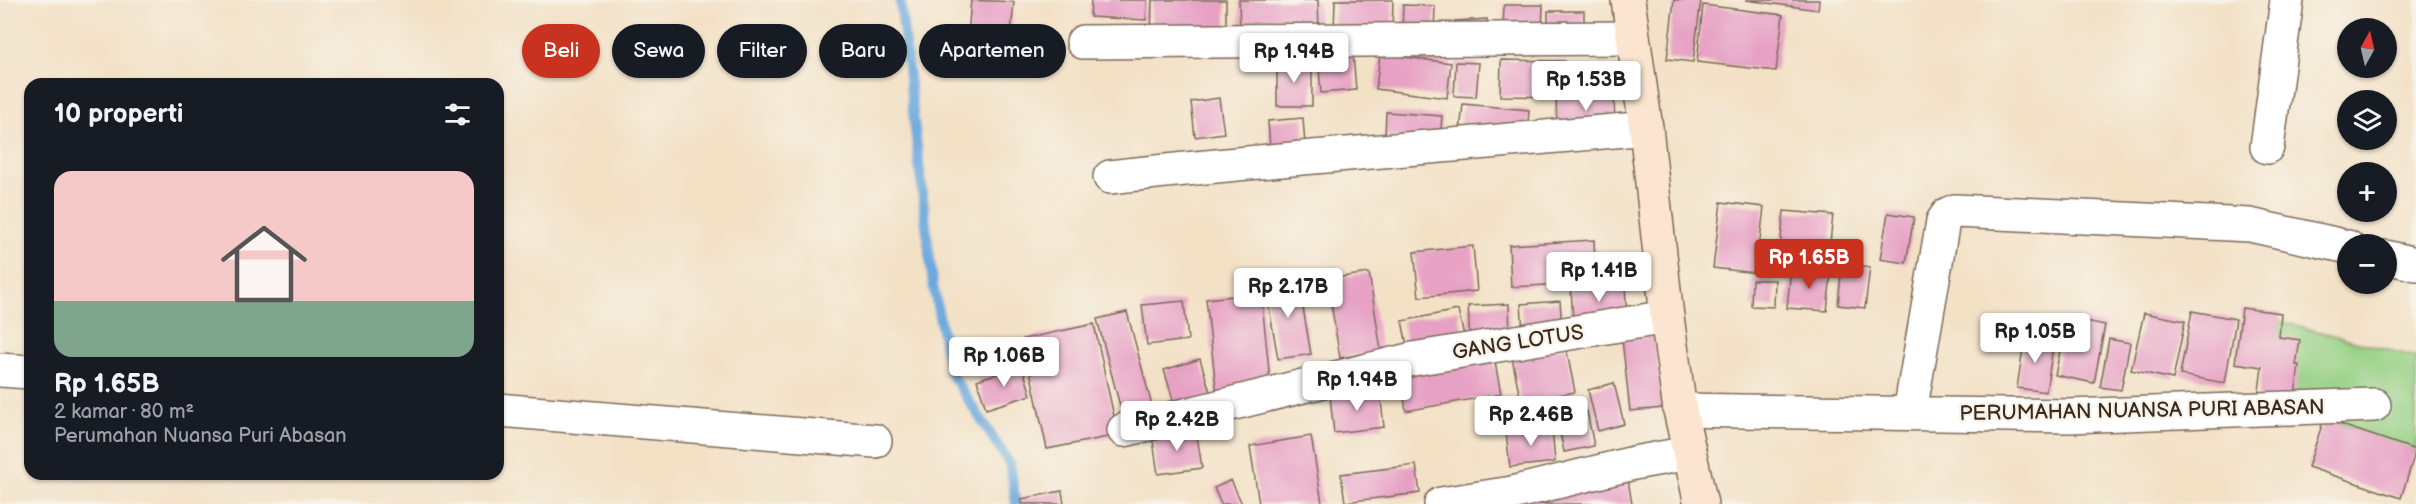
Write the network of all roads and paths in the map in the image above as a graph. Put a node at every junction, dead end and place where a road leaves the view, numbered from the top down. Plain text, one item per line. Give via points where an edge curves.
1 (1628, 0) edge
2 (2287, 0) edge
3 (1633, 38) junction
4 (1083, 42) dead end
5 (1646, 128) junction
6 (2267, 147) dead end
7 (1110, 177) dead end
8 (2337, 245) edge
9 (2397, 260) edge
10 (2416, 264) edge
11 (1667, 317) junction
12 (0, 370) edge
13 (24, 372) edge
14 (2374, 405) dead end
15 (504, 410) edge
16 (1680, 410) junction
17 (1910, 412) junction
18 (1124, 430) dead end
19 (875, 441) dead end
20 (1689, 453) junction
21 (1441, 504) edge
22 (1701, 504) edge

1 - 3 street
2 - 6 street
3 - 4 street
3 - 5 street
5 - 7 street via 1258,160
5 - 11 street
8 - 17 street via 2250,225 1956,211 1948,214 1943,221
9 - 10 street
11 - 16 street
11 - 18 street, GANG LOTUS via 1413,359
12 - 13 street
14 - 17 street, PERUMAHAN NUANSA PURI ABASAN via 2069,416
15 - 19 street
16 - 17 street, PERUMAHAN NUANSA PURI ABASAN
16 - 20 street
20 - 21 street via 1512,493
20 - 22 street

